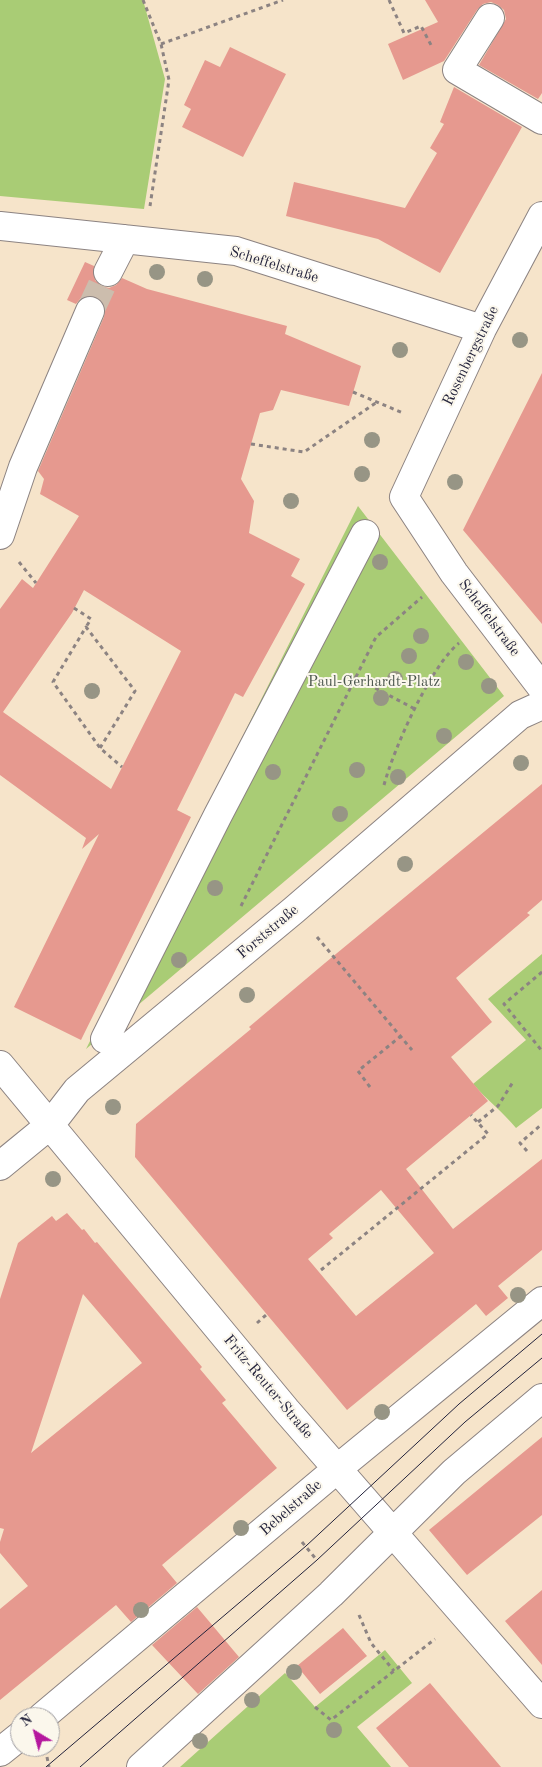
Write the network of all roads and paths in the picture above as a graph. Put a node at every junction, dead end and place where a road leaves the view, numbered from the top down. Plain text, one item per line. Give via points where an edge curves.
1 (143, 0) edge
2 (283, 0) edge
3 (389, 0) edge
4 (490, 18) dead end
5 (161, 44) junction
6 (432, 49) dead end
7 (542, 120) edge
8 (149, 211) dead end
9 (542, 216) edge
10 (0, 226) edge
11 (126, 239) junction
12 (108, 272) tunnel mouth
13 (90, 311) tunnel mouth
14 (482, 329) junction
15 (353, 392) dead end
16 (377, 402) junction
17 (393, 408) dead end
18 (251, 444) dead end
19 (404, 497) joint
20 (365, 534) dead end
21 (0, 535) edge
22 (422, 597) dead end
23 (74, 608) dead end
24 (86, 627) junction
25 (459, 643) dead end
26 (354, 677) junction
27 (542, 688) edge
28 (542, 705) edge
29 (415, 710) junction
30 (100, 748) junction
31 (122, 767) dead end
32 (387, 774) dead end
33 (240, 907) dead end
34 (294, 910) junction
35 (542, 972) edge
36 (401, 1036) junction
37 (105, 1039) dead end
38 (412, 1050) dead end
39 (542, 1051) edge
40 (0, 1064) edge
41 (513, 1082) dead end
42 (370, 1087) dead end
43 (471, 1115) dead end
44 (478, 1122) junction
45 (542, 1124) edge
46 (50, 1125) junction
47 (527, 1151) dead end
48 (0, 1166) edge
49 (321, 1270) dead end
50 (542, 1300) edge
51 (542, 1398) edge
52 (337, 1469) junction
53 (392, 1532) junction
54 (300, 1540) dead end
55 (340, 1586) junction
56 (357, 1610) dead end
57 (435, 1639) dead end
58 (394, 1671) junction
59 (542, 1704) edge
60 (54, 1707) edge
61 (315, 1707) dead end
62 (10, 1744) edge
63 (0, 1752) edge
64 (141, 1767) edge

1 - 5 path
2 - 5 path
3 - 6 path via 404,33 421,26
4 - 7 street via 457,70
5 - 8 path via 170,80
9 - 14 street, Rosenbergstraße
10 - 11 street, Scheffelstraße
11 - 12 street
11 - 14 street, Scheffelstraße via 236,251
13 - 21 street via 23,467
14 - 19 street, Rosenbergstraße
15 - 16 path
16 - 17 path
16 - 18 path via 304,452
19 - 27 street, Scheffelstraße via 454,573
20 - 37 street
22 - 26 path via 376,636
23 - 24 path via 91,619
24 - 30 path via 53,682
24 - 30 path via 135,691
25 - 29 path via 448,653
26 - 29 path
26 - 33 path
28 - 34 street, Forststraße via 520,715
29 - 32 path via 392,756
30 - 31 path
34 - 36 path
34 - 46 street, Forststraße via 78,1090
35 - 39 path via 504,1004
36 - 38 path
36 - 42 path via 358,1071
40 - 46 street, Fritz-Reuter-Straße
41 - 44 path via 498,1106
43 - 44 path
44 - 49 path via 488,1134
45 - 47 path via 520,1142
46 - 48 street, Forststraße
46 - 52 street, Fritz-Reuter-Straße
50 - 52 street, Bebelstraße
51 - 53 street via 454,1472
52 - 53 street, Fritz-Reuter-Straße
52 - 60 street, Bebelstraße
53 - 55 street
53 - 59 street, Fritz-Reuter-Straße
54 - 55 path
55 - 64 street
56 - 58 path via 371,1643
57 - 58 path
58 - 61 path via 332,1720
62 - 63 street

